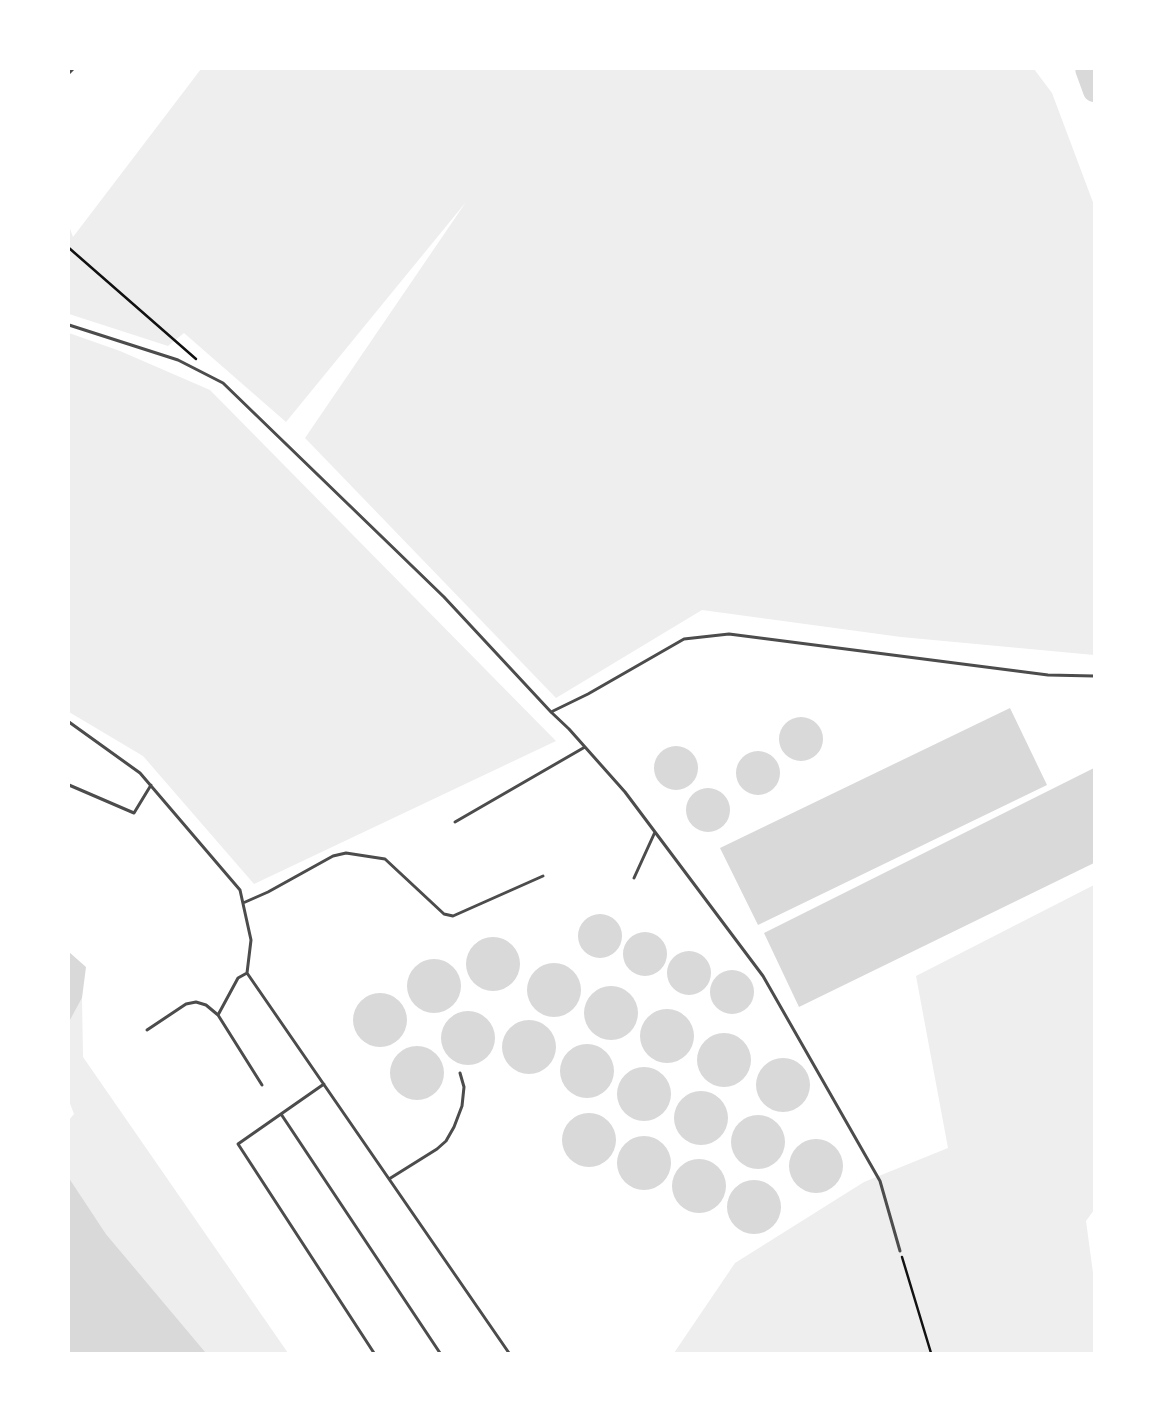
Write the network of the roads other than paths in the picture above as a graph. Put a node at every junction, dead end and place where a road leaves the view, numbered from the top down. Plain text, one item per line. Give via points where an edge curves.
1 (73, 69) edge
2 (69, 73) edge
3 (69, 325) edge
4 (1094, 676) edge
5 (551, 712) junction
6 (69, 722) edge
7 (585, 747) junction
8 (69, 785) edge
9 (151, 786) junction
10 (455, 822) dead end
11 (656, 832) junction
12 (543, 876) dead end
13 (634, 878) dead end
14 (243, 903) junction
15 (248, 972) junction
16 (218, 1015) junction
17 (147, 1030) dead end
18 (460, 1073) dead end
19 (324, 1084) junction
20 (262, 1085) dead end
21 (281, 1114) junction
22 (389, 1179) junction
23 (900, 1251) road end
24 (374, 1353) edge
25 (440, 1353) edge
26 (509, 1353) edge

1 - 2 lane
3 - 5 lane via 178,360 223,383 444,597
4 - 5 lane via 1048,675 729,634 684,639
5 - 7 lane
6 - 9 lane via 140,773
7 - 10 lane
7 - 11 lane
8 - 9 lane via 134,813
9 - 14 lane via 240,890
11 - 13 lane
11 - 23 lane via 763,976 880,1181
12 - 14 lane via 453,916 444,914 385,859 346,853 334,856
14 - 15 lane via 251,940
15 - 16 lane via 238,978
15 - 19 lane
16 - 17 lane via 206,1005 186,1004
16 - 20 lane
18 - 22 lane via 464,1087 462,1106 446,1141
19 - 21 lane
19 - 22 lane
21 - 24 lane via 238,1144
21 - 25 lane
22 - 26 lane

